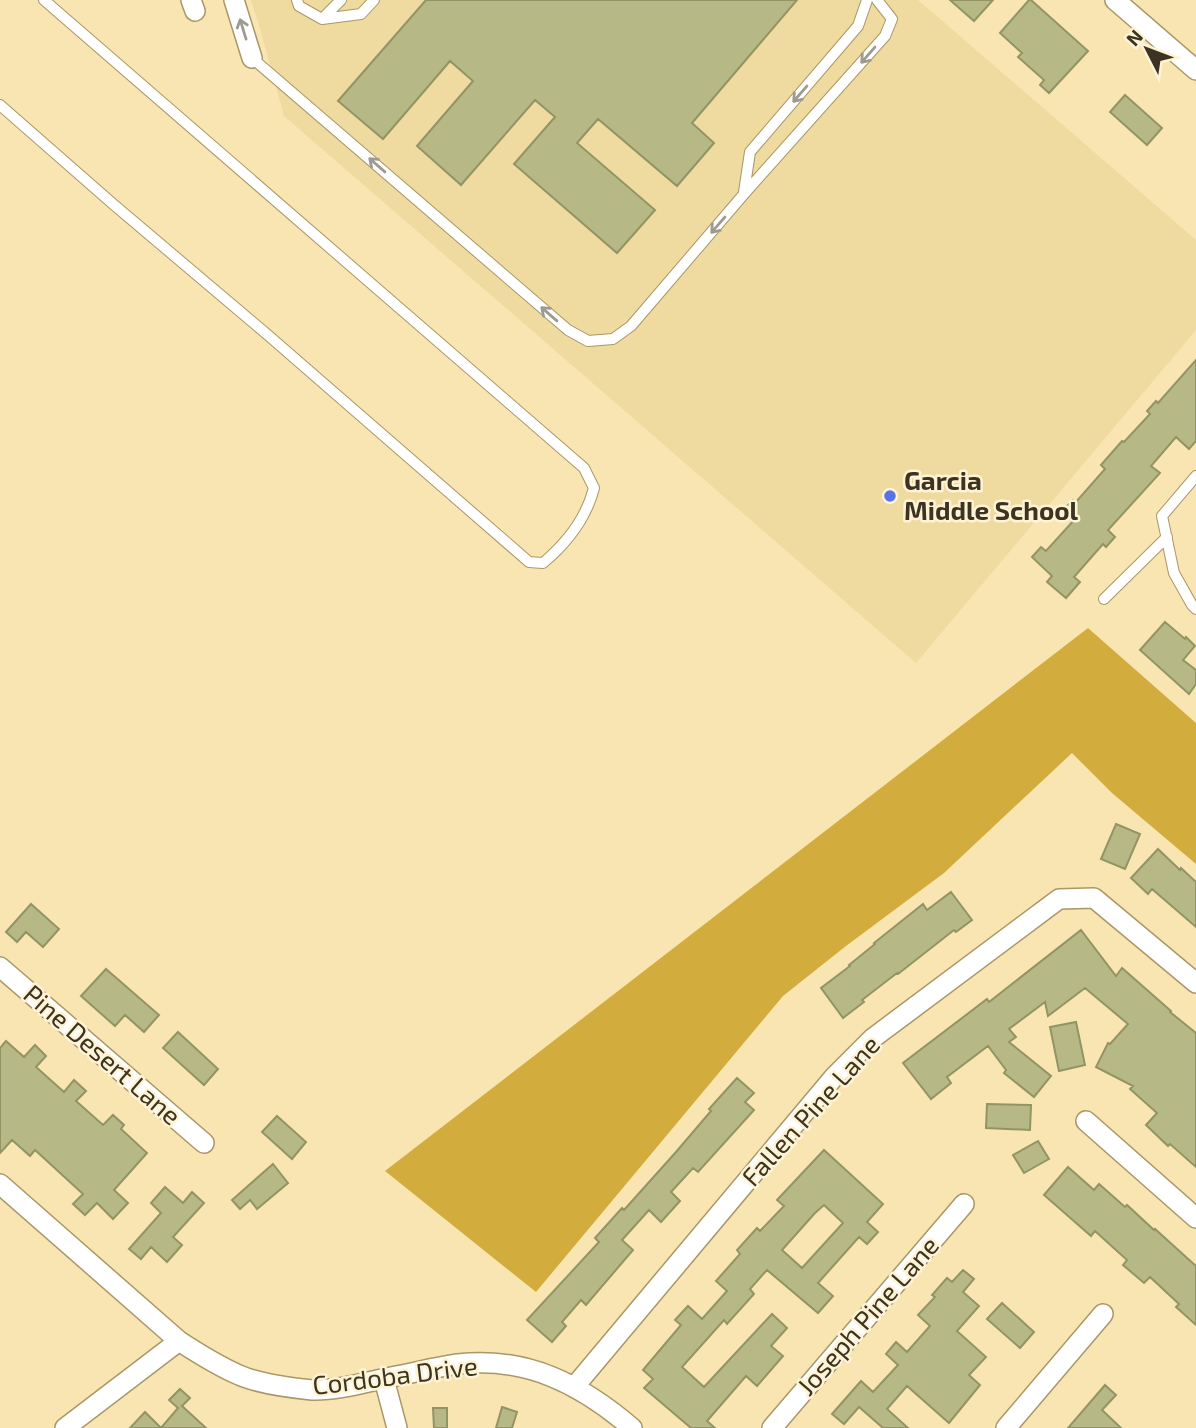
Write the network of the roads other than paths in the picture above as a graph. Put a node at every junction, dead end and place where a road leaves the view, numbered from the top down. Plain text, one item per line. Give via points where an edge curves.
1 (44, 0) edge
2 (234, 0) edge
3 (297, 0) edge
4 (341, 0) edge
5 (374, 0) edge
6 (867, 0) edge
7 (877, 0) edge
8 (1115, 0) edge
9 (322, 19) junction
10 (252, 58) joint
11 (1196, 70) edge
12 (0, 105) edge
13 (744, 194) junction
14 (1196, 475) edge
15 (1167, 537) junction
16 (1104, 599) dead end
17 (1196, 609) edge
18 (0, 967) edge
19 (1196, 983) edge
20 (1086, 1121) dead end
21 (204, 1143) dead end
22 (0, 1184) edge
23 (964, 1204) dead end
24 (1196, 1218) edge
25 (1103, 1314) dead end
26 (179, 1341) junction
27 (384, 1379) junction
28 (575, 1386) junction
29 (65, 1428) edge
30 (397, 1428) edge
31 (632, 1428) edge
32 (772, 1428) edge
33 (1006, 1428) edge

1 - 12 lane via 584,468 594,488 577,528 543,563 529,562
10 -> 2 street
3 - 9 lane via 299,6
4 - 9 lane
5 - 9 lane via 361,14
6 -> 13 lane via 858,26 750,152
7 -> 13 lane via 892,19 886,36
8 - 11 street
13 -> 10 lane via 631,326 613,339 589,341 568,330
14 - 15 lane via 1162,516
15 - 16 lane
15 - 17 lane via 1174,573
18 - 21 street, Pine Desert Lane
19 - 28 street, Fallen Pine Lane via 1094,898 1059,899 873,1038 825,1087
20 - 24 street
22 - 26 street, Cordoba Drive
23 - 32 street, Joseph Pine Lane
25 - 33 street
26 - 27 street, Cordoba Drive via 242,1376 279,1385 314,1390
26 - 29 street
27 - 28 street, Cordoba Drive via 459,1364 493,1363 526,1368
27 - 30 street
28 - 31 street, Cordoba Drive

